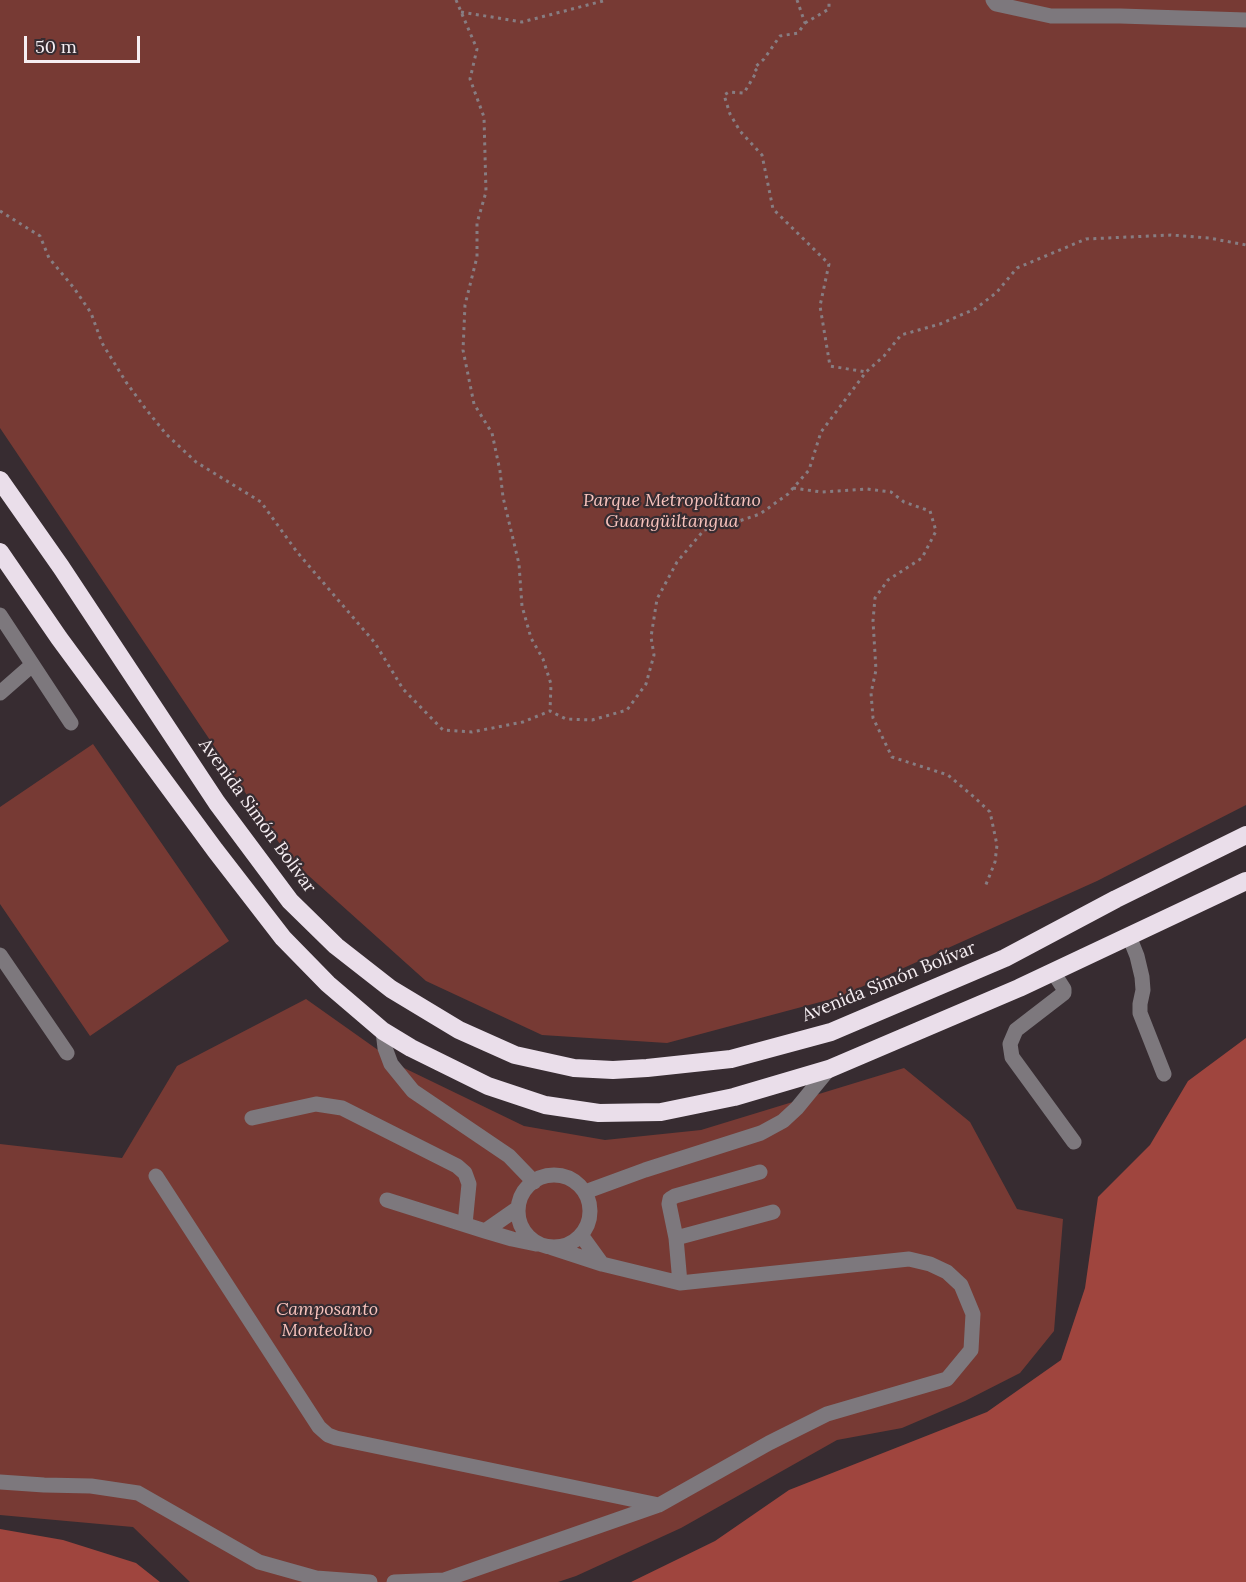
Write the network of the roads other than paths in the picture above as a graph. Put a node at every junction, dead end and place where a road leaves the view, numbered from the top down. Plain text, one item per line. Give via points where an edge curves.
1 (1116, 0) edge
2 (995, 2) edge
3 (1120, 16) junction
4 (1246, 20) edge
5 (0, 480) edge
6 (0, 552) edge
7 (0, 615) edge
8 (32, 665) junction
9 (0, 693) edge
10 (71, 723) dead end
11 (1246, 835) edge
12 (1246, 881) edge
13 (1129, 936) junction
14 (0, 955) edge
15 (1053, 972) junction
16 (383, 1031) junction
17 (67, 1053) dead end
18 (829, 1069) junction
19 (1164, 1074) dead end
20 (252, 1118) dead end
21 (1074, 1143) dead end
22 (760, 1172) dead end
23 (156, 1176) dead end
24 (534, 1182) junction
25 (585, 1192) junction
26 (387, 1200) dead end
27 (518, 1208) junction
28 (773, 1212) dead end
29 (465, 1224) junction
30 (485, 1231) junction
31 (581, 1235) junction
32 (676, 1238) junction
33 (545, 1246) junction
34 (602, 1264) junction
35 (680, 1283) junction
36 (0, 1482) edge
37 (659, 1505) junction
38 (370, 1582) edge
39 (394, 1582) edge

1 - 3 street
2 - 3 street via 1051,16
3 - 4 street
5 - 11 highway, Avenida Simón Bolívar via 217,803 290,901 336,946 391,989 459,1030 515,1055 573,1068 647,1068 731,1059 831,1032 1005,958
6 - 16 highway via 66,648 283,938 328,984
7 - 8 street
8 - 9 street
8 - 10 street
12 - 13 highway
13 - 15 highway
13 - 19 street via 1142,977 1140,1014
14 - 17 street
15 - 18 highway
15 - 21 street via 1064,993 1016,1030 1010,1044 1012,1057
16 - 18 highway via 488,1086 545,1105 599,1113 661,1112 734,1097
16 - 24 street via 391,1064 413,1091 509,1156
18 - 25 street via 796,1108 761,1133
20 - 29 street via 316,1104 342,1108 465,1173 469,1184
22 - 32 street via 670,1199
23 - 37 street via 319,1427 328,1435
24 - 25 street via 545,1177 567,1178
24 - 27 street via 526,1189
25 - 31 street via 590,1214
26 - 29 street
27 - 30 street
27 - 33 street via 529,1237
28 - 32 street
29 - 30 street
30 - 33 street
31 - 33 street via 562,1246
31 - 34 street
32 - 35 street
33 - 34 street
34 - 35 street
35 - 37 street via 909,1259 947,1272 961,1285 973,1314 971,1350 947,1379 827,1414
36 - 38 street via 91,1486 138,1493 259,1562 316,1578
37 - 39 street via 444,1580

